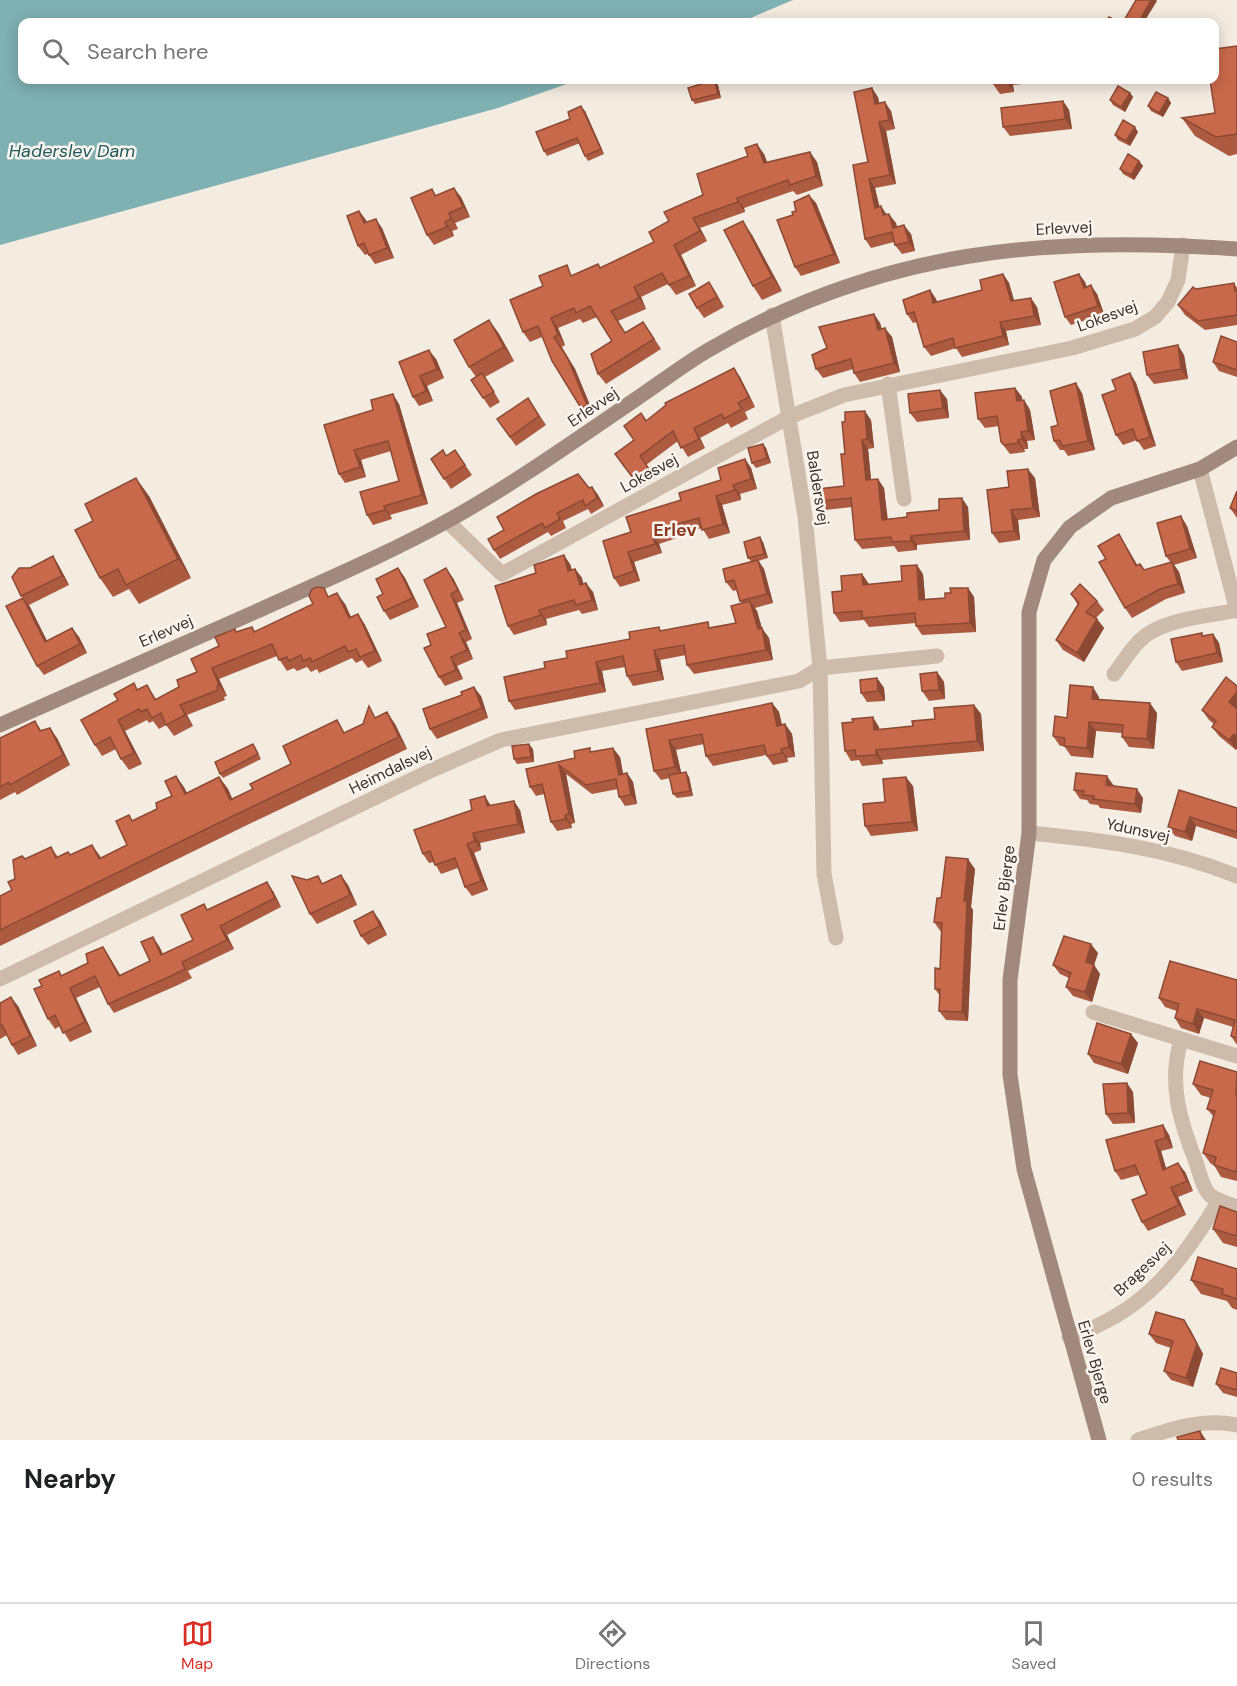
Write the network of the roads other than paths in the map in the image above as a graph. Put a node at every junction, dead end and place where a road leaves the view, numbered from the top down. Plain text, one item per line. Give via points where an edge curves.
1 (1183, 245) junction
2 (1237, 249) edge
3 (772, 315) junction
4 (888, 384) junction
5 (789, 417) junction
6 (1237, 447) edge
7 (1200, 469) junction
8 (904, 499) dead end
9 (447, 521) junction
10 (1237, 610) edge
11 (937, 656) dead end
12 (820, 668) junction
13 (1114, 674) dead end
14 (0, 724) edge
15 (1029, 833) junction
16 (1237, 876) edge
17 (836, 938) dead end
18 (0, 979) edge
19 (1093, 1012) dead end
20 (1181, 1040) junction
21 (1237, 1056) edge
22 (1219, 1201) junction
23 (1237, 1207) edge
24 (1069, 1337) junction
25 (1237, 1425) edge
26 (1099, 1440) edge
27 (1138, 1440) edge

1 - 2 street, Erlevvej
1 - 3 street, Erlevvej via 1077,243 925,262 844,286
1 - 4 street, Lokesvej via 1178,280 1168,302 1155,317 1135,329 1072,348
3 - 5 street, Baldersvej
3 - 9 street, Erlevvej via 710,349 507,487
4 - 5 street, Lokesvej via 844,395
4 - 8 street
5 - 9 street, Lokesvej via 502,574
5 - 12 street, Baldersvej via 805,516
6 - 7 street, Erlev Bjerge
7 - 10 street
7 - 15 street, Erlev Bjerge via 1112,498 1070,527 1044,560 1029,612
9 - 14 street, Erlevvej via 344,572
10 - 13 street via 1150,633
11 - 12 street
12 - 17 street, Baldersvej via 824,874
12 - 18 street, Heimdalsvej via 799,681 501,740
15 - 16 street, Ydunsvej via 1113,841 1157,850
15 - 24 street, Erlev Bjerge via 1010,980 1010,1075 1024,1169
19 - 20 street
20 - 21 street
20 - 22 street via 1174,1082 1179,1120 1207,1192
22 - 23 street
22 - 24 street, Bragesvej via 1176,1266 1139,1301 1102,1326
24 - 26 street, Erlev Bjerge
25 - 27 street via 1218,1421 1184,1424

